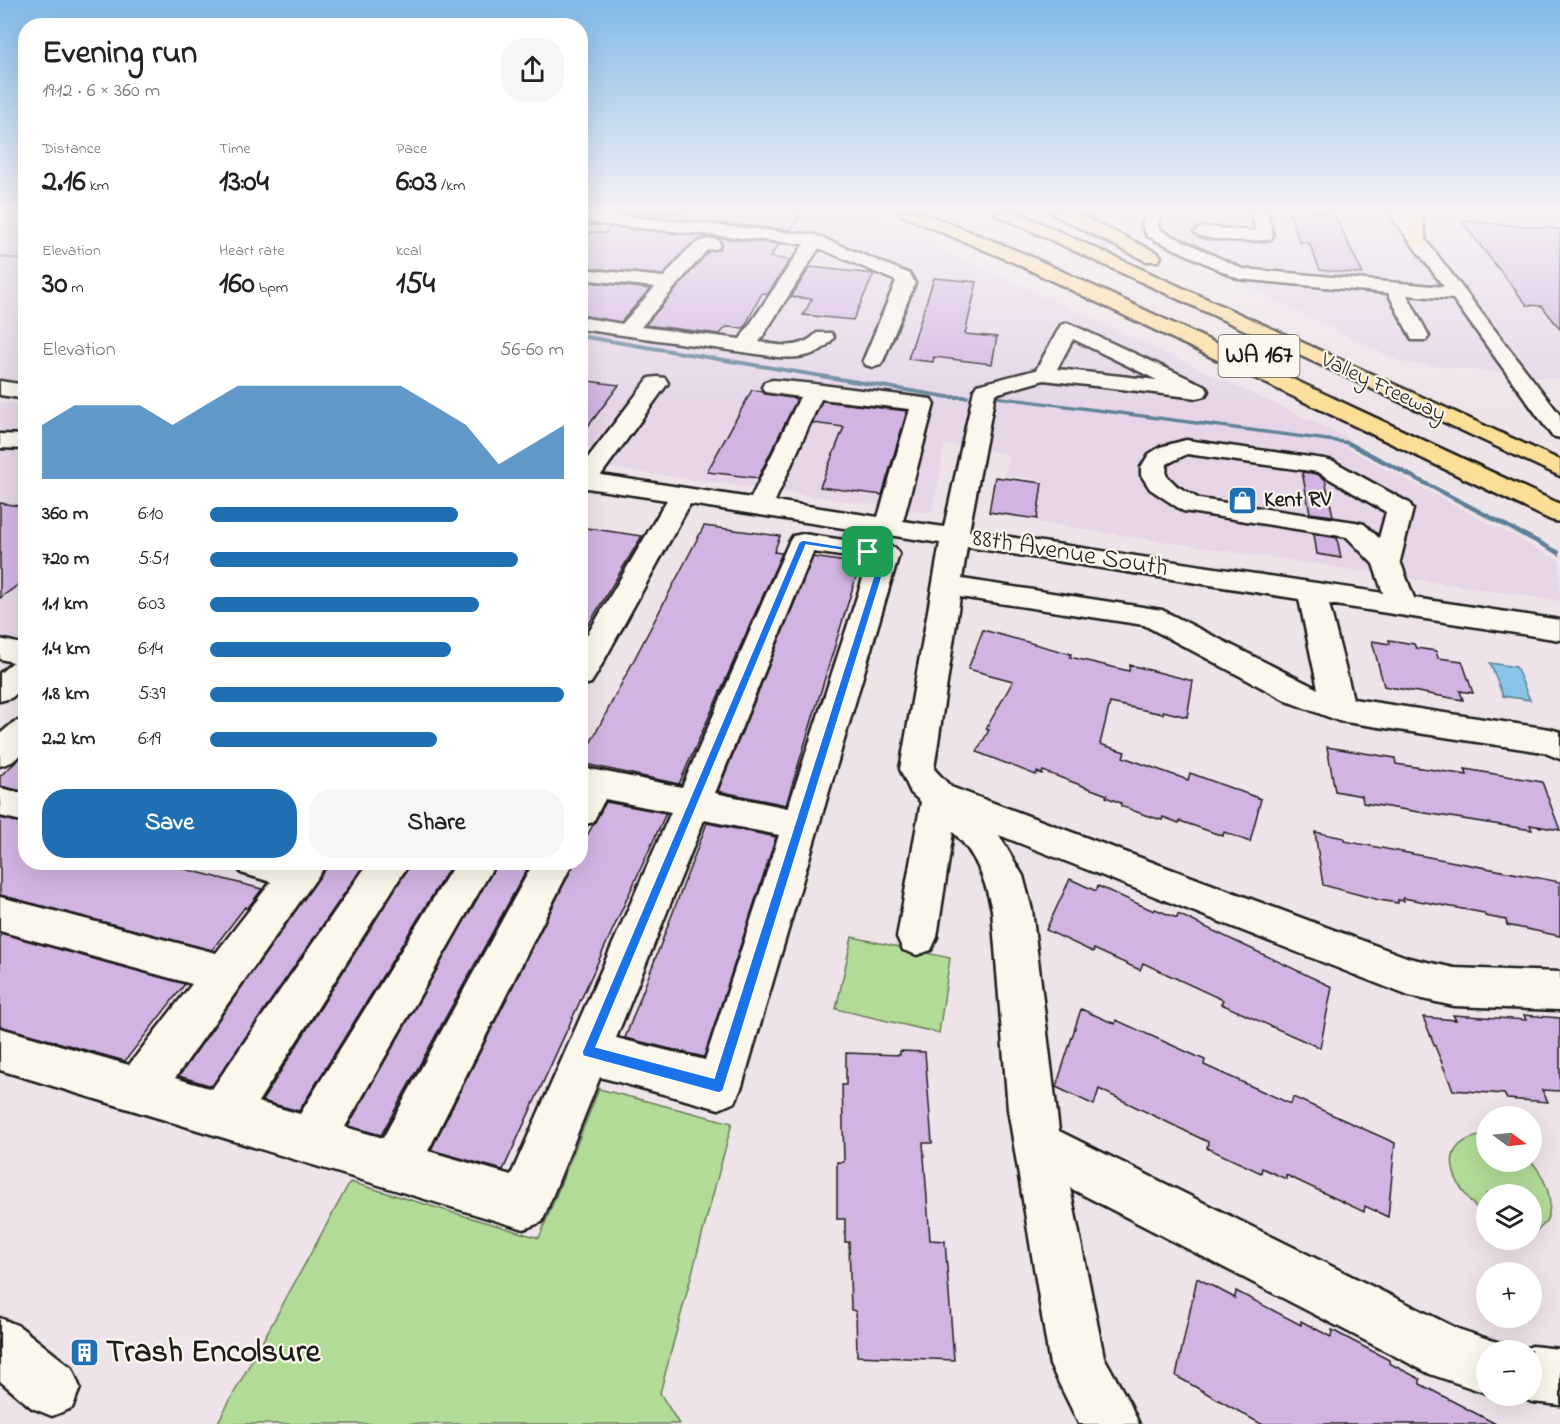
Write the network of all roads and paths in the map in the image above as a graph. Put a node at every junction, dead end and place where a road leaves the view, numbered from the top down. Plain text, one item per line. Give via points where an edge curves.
1 (624, 278) edge
2 (673, 278) edge
3 (790, 278) edge
4 (904, 278) edge
5 (1062, 278) edge
6 (1098, 278) edge
7 (1147, 278) edge
8 (1277, 278) edge
9 (1445, 278) edge
10 (669, 283) junction
11 (1395, 289) junction
12 (1457, 294) junction
13 (588, 324) edge
14 (627, 331) junction
15 (1419, 336) dead end
16 (824, 337) dead end
17 (1325, 340) dead end
18 (746, 346) junction
19 (873, 361) dead end
20 (1044, 374) junction
21 (657, 383) dead end
22 (774, 387) dead end
23 (0, 388) edge
24 (18, 391) edge
25 (814, 391) junction
26 (1560, 431) edge
27 (0, 441) edge
28 (18, 442) edge
29 (1560, 450) edge
30 (1560, 469) edge
31 (588, 473) edge
32 (588, 480) edge
33 (683, 494) junction
34 (1560, 498) edge
35 (760, 506) junction
36 (1560, 514) edge
37 (878, 534) junction
38 (955, 536) junction
39 (1386, 561) junction
40 (948, 586) junction
41 (1312, 592) junction
42 (1402, 605) junction
43 (1560, 630) edge
44 (0, 650) edge
45 (18, 653) edge
46 (588, 661) edge
47 (18, 675) edge
48 (0, 690) edge
49 (1339, 709) junction
50 (18, 738) edge
51 (1560, 746) edge
52 (0, 753) edge
53 (588, 792) edge
54 (940, 798) junction
55 (0, 802) edge
56 (693, 803) junction
57 (18, 806) edge
58 (800, 825) junction
59 (303, 870) edge
60 (387, 870) edge
61 (472, 870) edge
62 (550, 870) edge
63 (0, 915) edge
64 (917, 937) dead end
65 (225, 974) junction
66 (1560, 991) edge
67 (0, 1049) edge
68 (588, 1052) junction
69 (138, 1090) junction
70 (222, 1115) junction
71 (311, 1141) junction
72 (1038, 1146) junction
73 (395, 1166) junction
74 (0, 1345) edge
75 (1476, 1362) edge
76 (1542, 1375) edge
77 (1560, 1377) edge
78 (52, 1388) dead end
79 (1110, 1424) edge

1 - 10 street
2 - 10 street
3 - 18 street
4 - 19 street via 906,283
5 - 36 main road
6 - 34 main road, Valley Freeway / WA 167
7 - 30 main road, Valley Freeway / WA 167
8 - 11 street
9 - 12 street
10 - 14 street
11 - 12 street
11 - 15 street
12 - 26 street
13 - 14 street
14 - 18 street
16 - 18 street via 810,350 799,352
17 - 29 main road
20 - 20 street via 1068,329 1197,391 1126,383
20 - 38 street via 985,390
21 - 31 street
22 - 25 street
23 - 24 street
25 - 35 street
25 - 37 street via 923,404
27 - 28 street
32 - 33 street, 88th Avenue South
33 - 35 street, 88th Avenue South
33 - 46 street
35 - 37 street, 88th Avenue South
37 - 38 street, 88th Avenue South
37 - 56 street via 803,542
37 - 58 street via 885,554
38 - 40 street
38 - 41 street, 88th Avenue South
39 - 39 street via 1400,509 1324,466 1186,447 1159,457 1153,466 1161,487 1192,506 1355,530
39 - 42 street
40 - 49 street via 1151,617
40 - 54 street via 917,769 924,783
41 - 42 street, 88th Avenue South
41 - 49 street
42 - 43 street, 88th Avenue South
44 - 45 street
47 - 48 street
49 - 51 street via 1550,741
50 - 52 street
53 - 56 street
54 - 64 street
54 - 66 street via 1408,977 1454,987
54 - 72 street via 979,834 1004,876 1012,910
55 - 57 street
56 - 58 street
56 - 68 street
58 - 68 street via 719,1086
59 - 65 street
60 - 70 street
61 - 71 street
62 - 73 street
63 - 65 street
65 - 69 street
67 - 69 street
68 - 73 street via 524,1204
69 - 70 street
70 - 71 street
71 - 73 street
72 - 75 street via 1450,1354
72 - 79 street via 1078,1365
74 - 78 street
76 - 77 street

